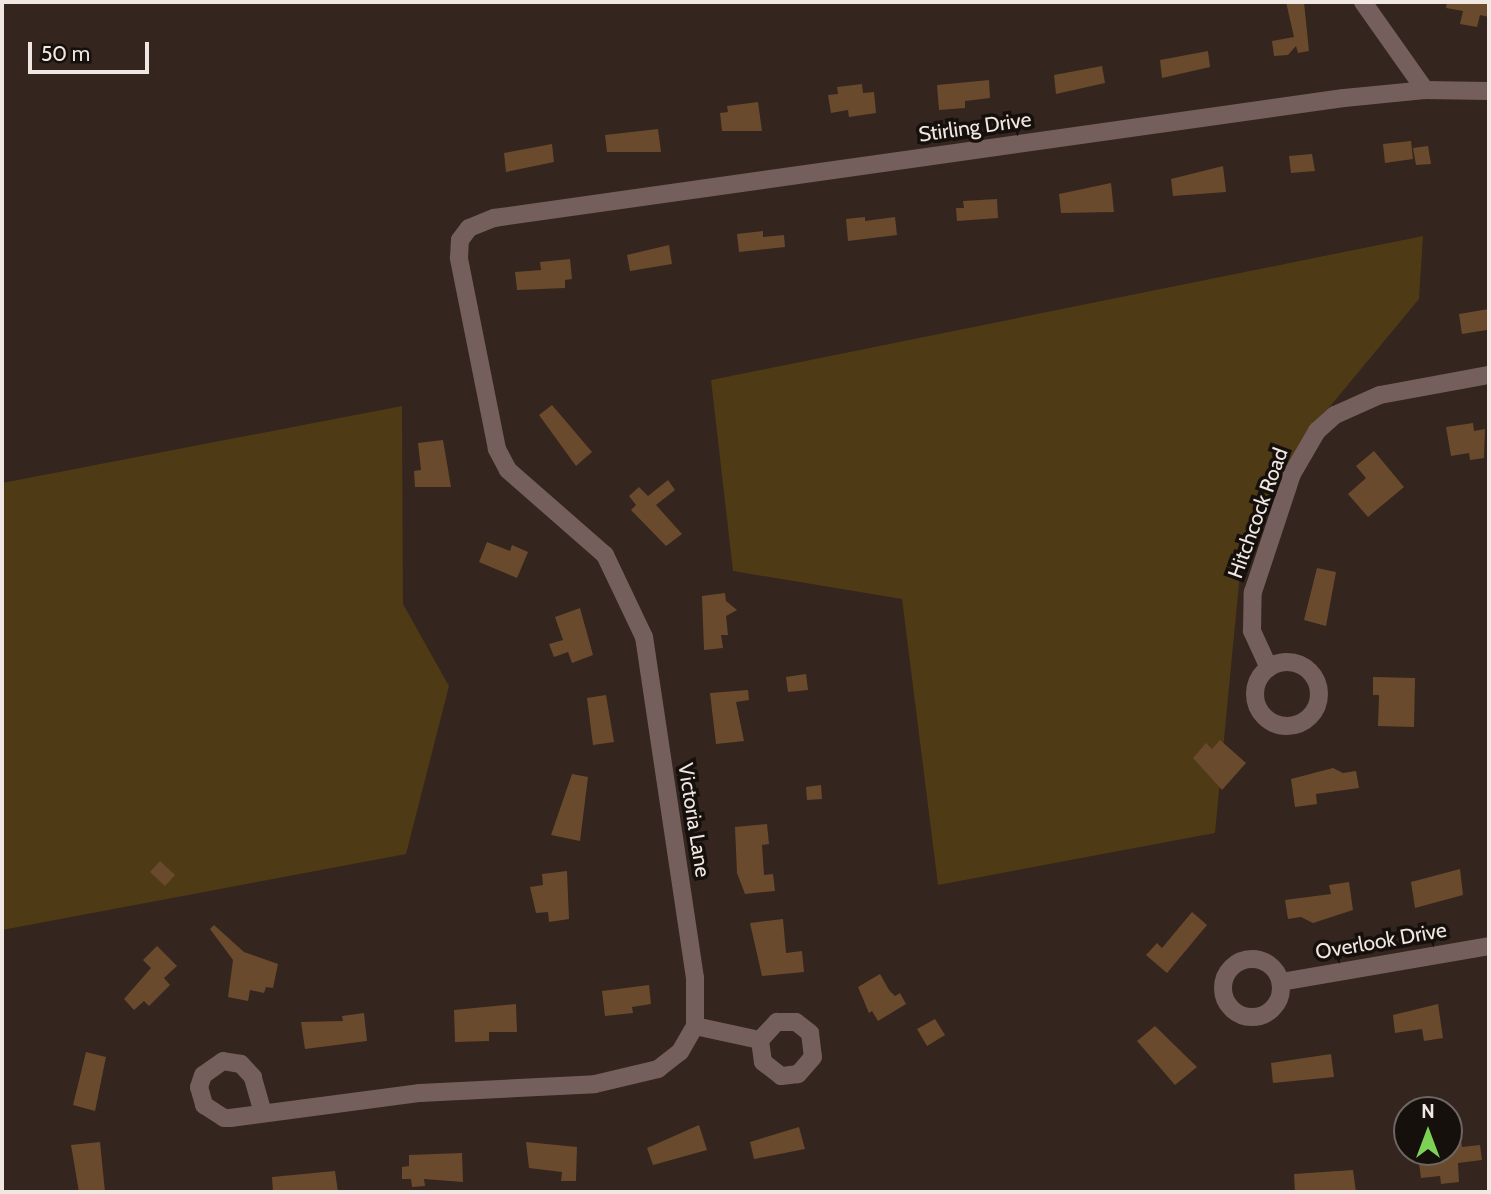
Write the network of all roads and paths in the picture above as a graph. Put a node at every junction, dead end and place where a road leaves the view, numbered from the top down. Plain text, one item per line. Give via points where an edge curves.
1 (1363, 2) edge
2 (1425, 90) junction
3 (1489, 91) edge
4 (469, 228) joint
5 (1489, 375) edge
6 (1269, 668) dead end
7 (1489, 946) edge
8 (1281, 982) dead end
9 (695, 1026) junction
10 (760, 1040) dead end
11 (263, 1113) dead end

1 - 2 street
2 - 3 street, Stirling Drive
2 - 4 street, Stirling Drive via 494,218
4 - 9 street, Victoria Lane via 460,240 459,258 497,449 508,470 605,555 644,637 695,978
5 - 6 street, Hitchcock Road via 1380,395 1335,415 1317,431 1292,474 1253,592 1252,631
7 - 8 street, Overlook Drive
9 - 10 street
9 - 11 street via 668,1062 628,1079 419,1093

